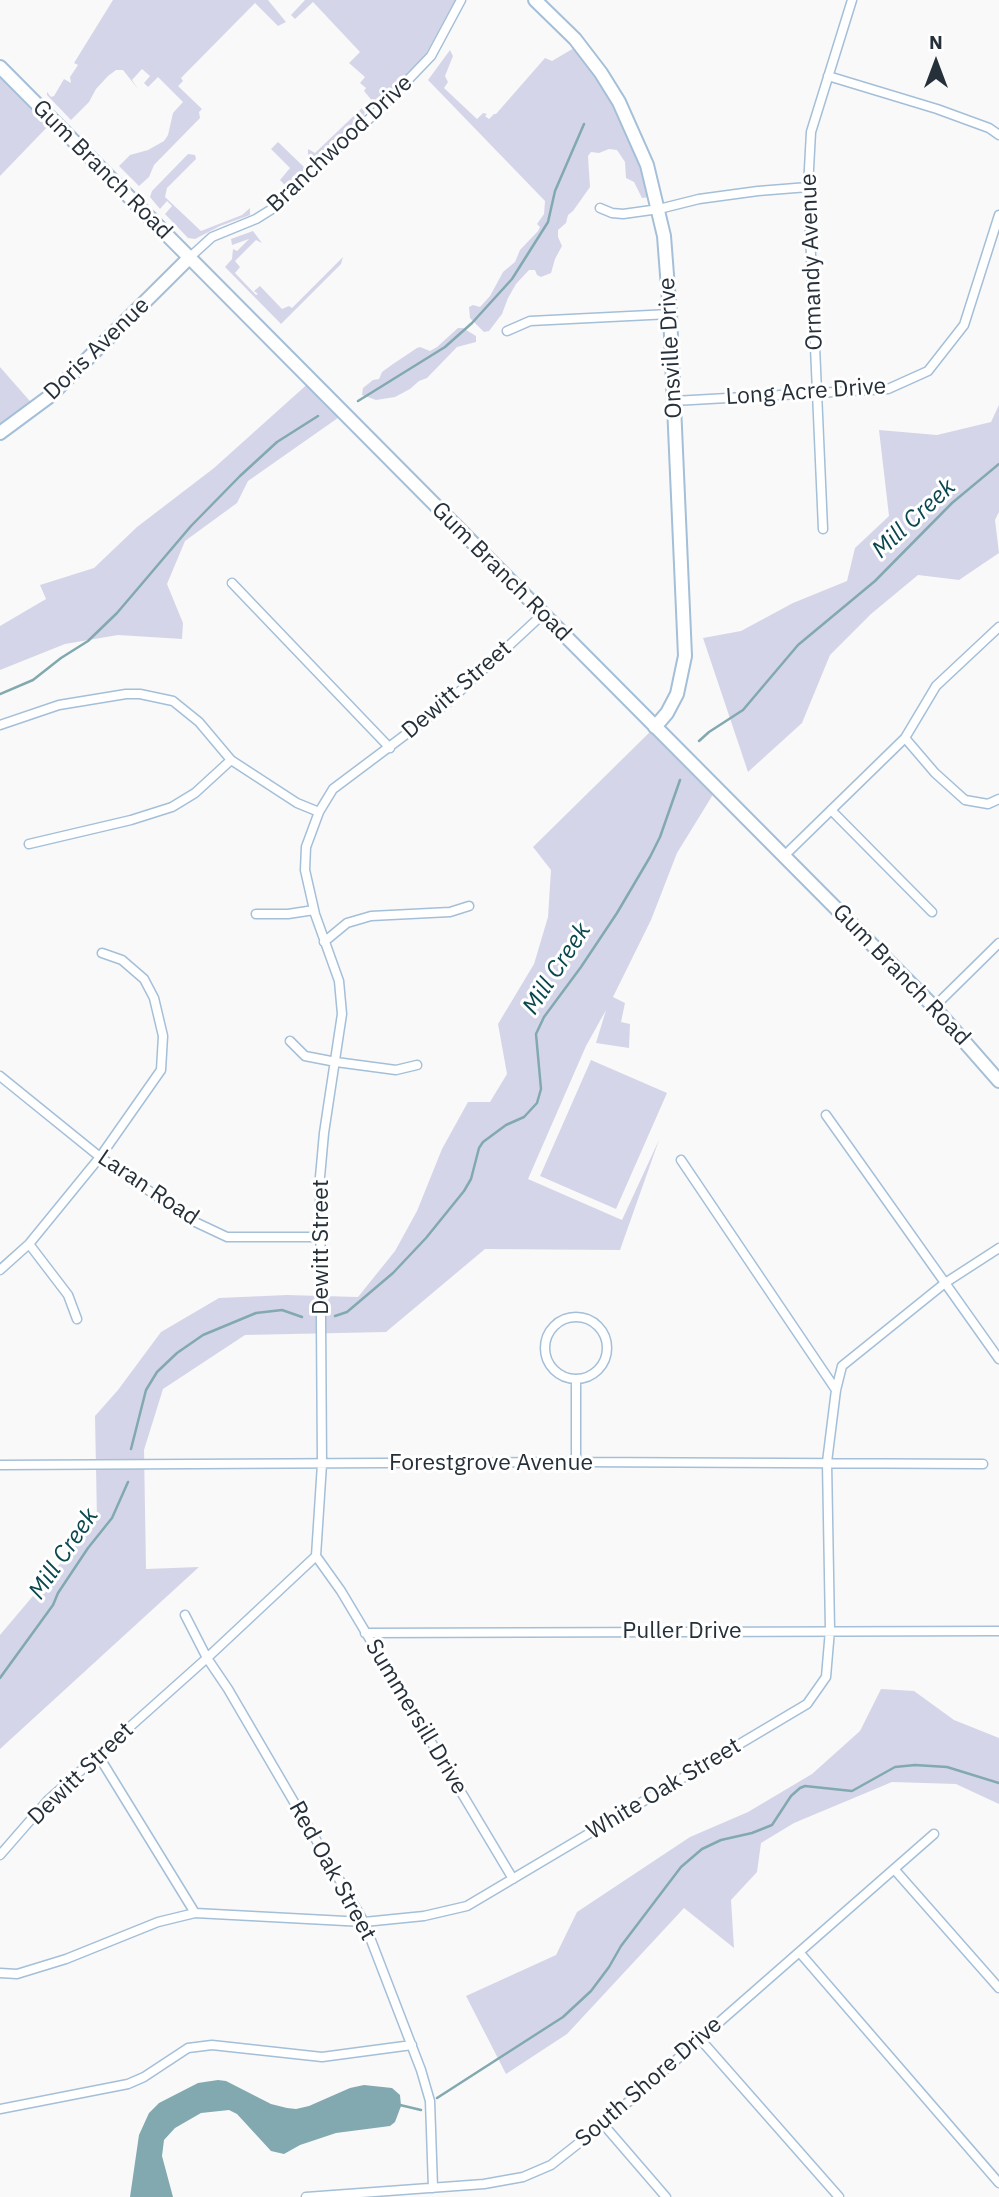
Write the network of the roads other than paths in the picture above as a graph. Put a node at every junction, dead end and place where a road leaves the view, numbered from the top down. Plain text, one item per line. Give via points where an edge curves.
1 (461, 0) edge
2 (535, 0) edge
3 (852, 0) edge
4 (0, 67) edge
5 (828, 76) junction
6 (999, 135) edge
7 (808, 187) junction
8 (600, 208) dead end
9 (659, 209) junction
10 (999, 215) edge
11 (189, 258) junction
12 (670, 314) junction
13 (507, 331) dead end
14 (817, 393) junction
15 (674, 401) junction
16 (0, 433) edge
17 (823, 529) dead end
18 (232, 583) dead end
19 (543, 614) junction
20 (999, 627) edge
21 (0, 725) edge
22 (655, 727) junction
23 (905, 738) junction
24 (390, 748) junction
25 (232, 760) junction
26 (999, 799) edge
27 (831, 810) junction
28 (318, 812) junction
29 (29, 844) dead end
30 (784, 856) junction
31 (469, 906) dead end
32 (314, 911) junction
33 (932, 912) dead end
34 (256, 914) dead end
35 (324, 942) junction
36 (999, 943) edge
37 (102, 953) dead end
38 (934, 1007) junction
39 (290, 1041) dead end
40 (336, 1062) junction
41 (416, 1065) dead end
42 (0, 1077) edge
43 (999, 1081) edge
44 (826, 1115) dead end
45 (100, 1157) junction
46 (681, 1160) dead end
47 (320, 1237) junction
48 (29, 1244) junction
49 (999, 1248) edge
50 (0, 1270) edge
51 (945, 1283) junction
52 (77, 1319) dead end
53 (999, 1359) edge
54 (576, 1380) junction
55 (836, 1390) junction
56 (576, 1462) junction
57 (827, 1462) junction
58 (322, 1464) junction
59 (983, 1464) dead end
60 (0, 1465) edge
61 (316, 1556) junction
62 (185, 1615) dead end
63 (831, 1630) junction
64 (999, 1631) edge
65 (365, 1633) junction
66 (207, 1658) junction
67 (98, 1755) junction
68 (934, 1833) dead end
69 (0, 1855) edge
70 (894, 1869) junction
71 (513, 1879) junction
72 (195, 1913) junction
73 (364, 1922) junction
74 (800, 1953) junction
75 (0, 1972) edge
76 (999, 1988) edge
77 (700, 2039) junction
78 (412, 2045) junction
79 (0, 2109) edge
80 (603, 2123) junction
81 (999, 2183) edge
82 (433, 2188) junction
83 (306, 2197) edge
84 (666, 2197) edge
85 (839, 2197) edge

1 - 11 street, Branchwood Drive via 431,56 384,105 272,209 212,237
2 - 9 main road, Onsville Drive via 575,39 619,102 647,165
3 - 5 street, Ormandy Avenue
4 - 11 main road, Gum Branch Road
5 - 6 street via 937,109
5 - 7 street, Ormandy Avenue via 811,132
7 - 9 street via 699,199
7 - 14 street, Ormandy Avenue
8 - 9 street via 623,214
9 - 12 main road, Onsville Drive
10 - 14 street, Long Acre Drive via 964,325 928,371 888,389
11 - 16 main road, Doris Avenue via 50,396
11 - 19 main road, Gum Branch Road
12 - 13 street via 530,321
12 - 15 main road, Onsville Drive
14 - 15 street, Long Acre Drive
14 - 17 street, Ormandy Avenue
15 - 22 main road, Onsville Drive via 685,656 677,694
18 - 24 street
19 - 22 main road, Gum Branch Road
19 - 24 street, Dewitt Street via 445,705
20 - 23 street via 936,686
21 - 25 street via 60,705 140,694 173,701 199,722
22 - 30 main road, Gum Branch Road
23 - 26 street via 965,800 988,804
23 - 27 street
24 - 28 street, Dewitt Street via 333,789
25 - 28 street
25 - 29 street via 172,807
27 - 30 street
27 - 33 street
28 - 32 street, Dewitt Street via 304,870
30 - 38 main road, Gum Branch Road
31 - 35 street via 450,912 371,916 347,923
32 - 34 street
32 - 35 street, Dewitt Street
35 - 40 street, Dewitt Street via 339,981 342,1014
36 - 38 street
37 - 45 street via 122,960 144,979 163,1036 161,1070
38 - 43 main road, Gum Branch Road
39 - 40 street via 305,1056
40 - 41 street via 396,1070
40 - 47 street, Dewitt Street via 324,1133
42 - 45 street, Laran Road
44 - 51 street
45 - 47 street, Laran Road via 193,1221 227,1237
45 - 48 street
46 - 55 street
47 - 58 street, Dewitt Street
48 - 50 street
48 - 52 street via 68,1295
49 - 51 street, White Oak Street
51 - 53 street
51 - 55 street, White Oak Street via 842,1366
54 - 54 street via 599,1370 606,1359 606,1339 600,1327 578,1317 553,1326 546,1337 545,1355 553,1370
54 - 56 street
55 - 57 street, White Oak Street
56 - 57 street, Forestgrove Avenue
56 - 58 street, Forestgrove Avenue
57 - 59 street, Forestgrove Avenue
57 - 63 street, White Oak Street
58 - 60 street, Forestgrove Avenue
58 - 61 street, Dewitt Street
61 - 65 street, Summersill Drive
61 - 66 street, Dewitt Street
62 - 66 street, Red Oak Street
63 - 64 street, Puller Drive
63 - 65 street, Puller Drive
63 - 71 street, White Oak Street via 826,1677 807,1704
65 - 71 street, Summersill Drive
66 - 67 street, Dewitt Street
66 - 73 street, Red Oak Street
67 - 69 street, Dewitt Street via 48,1800
67 - 72 street
68 - 70 street, South Shore Drive
70 - 74 street, South Shore Drive
70 - 76 street
71 - 73 street, White Oak Street via 467,1906
72 - 73 street, White Oak Street
72 - 75 street, White Oak Street via 17,1974
73 - 78 street, Red Oak Street
74 - 77 street, South Shore Drive
74 - 81 street
77 - 80 street, South Shore Drive
77 - 85 street
78 - 79 street via 323,2057 212,2045 188,2048 128,2084
78 - 82 street, Red Oak Street via 430,2101
80 - 82 street, South Shore Drive via 551,2165 523,2177
80 - 84 street
82 - 83 street, South Shore Drive

